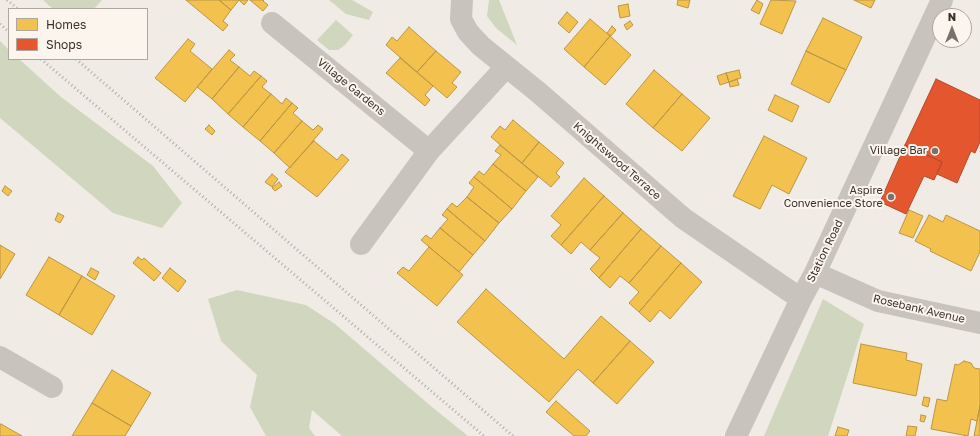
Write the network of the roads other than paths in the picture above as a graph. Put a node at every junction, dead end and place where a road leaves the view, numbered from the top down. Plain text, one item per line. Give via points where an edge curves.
1 (462, 0) edge
2 (942, 0) edge
3 (272, 23) dead end
4 (506, 67) junction
5 (429, 151) junction
6 (361, 244) dead end
7 (815, 273) junction
8 (801, 299) junction
9 (980, 323) edge
10 (0, 357) edge
11 (52, 387) dead end
12 (736, 436) edge

1 - 4 street, Knightswood Terrace via 462,19 468,32
2 - 7 street, Station Road
3 - 5 street, Village Gardens
4 - 5 street
4 - 8 street, Knightswood Terrace via 683,218
5 - 6 street
7 - 8 street, Station Road
7 - 9 street, Rosebank Avenue via 878,302
8 - 12 street, Station Road
10 - 11 street

